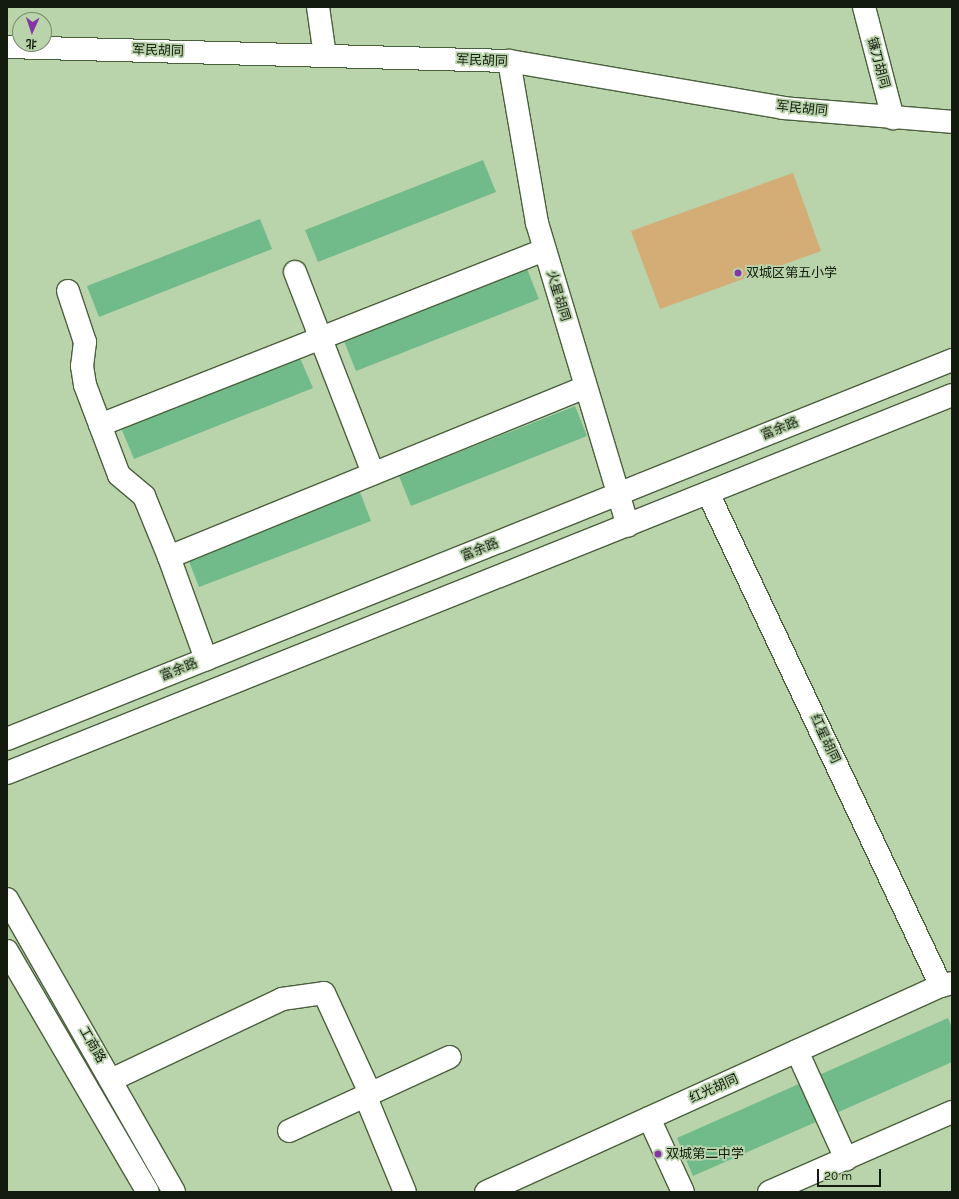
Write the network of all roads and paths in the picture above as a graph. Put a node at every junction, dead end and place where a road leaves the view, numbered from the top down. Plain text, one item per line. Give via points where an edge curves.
1 (318, 7) edge
2 (864, 7) edge
3 (7, 47) edge
4 (325, 56) junction
5 (509, 61) junction
6 (893, 118) junction
7 (952, 122) edge
8 (545, 250) junction
9 (295, 272) dead end
10 (68, 291) dead end
11 (320, 338) junction
12 (952, 360) edge
13 (585, 387) junction
14 (952, 395) edge
15 (100, 425) junction
16 (373, 473) junction
17 (708, 493) junction
18 (618, 494) junction
19 (628, 526) junction
20 (169, 556) junction
21 (206, 659) junction
22 (7, 738) edge
23 (7, 773) edge
24 (7, 899) edge
25 (7, 950) edge
26 (947, 985) edge
27 (797, 1051) junction
28 (450, 1057) dead end
29 (111, 1080) junction
30 (367, 1094) junction
31 (952, 1112) edge
32 (649, 1118) junction
33 (289, 1131) dead end
34 (846, 1159) junction
35 (148, 1192) edge
36 (174, 1192) edge
37 (405, 1192) edge
38 (486, 1192) edge
39 (683, 1192) edge
40 (769, 1192) edge

1 - 4 street
2 - 6 street, 镰刀胡同
3 - 4 street, 军民胡同
4 - 5 street, 军民胡同
5 - 6 street, 军民胡同 via 783,108
5 - 8 street, 火星胡同 via 537,223
6 - 7 street, 军民胡同
8 - 11 street
8 - 13 street, 火星胡同
9 - 11 street
10 - 15 street via 84,342 82,366 85,385
11 - 15 street
11 - 16 street
12 - 18 street, 富余路
13 - 16 street
13 - 18 street, 火星胡同
14 - 17 street
15 - 20 street via 119,475 144,496
16 - 20 street
17 - 19 street
17 - 26 street, 红星胡同
18 - 19 street, 火星胡同
18 - 21 street, 富余路
19 - 23 street
20 - 21 street
21 - 22 street, 富余路
24 - 29 street, 工商路
25 - 35 street, 工商路
26 - 27 street, 红光胡同
27 - 32 street, 红光胡同
27 - 34 street
28 - 30 street
29 - 30 street via 282,999 324,993
29 - 36 street, 工商路
30 - 33 street
30 - 37 street
31 - 34 street
32 - 38 street, 红光胡同
32 - 39 street
34 - 40 street

